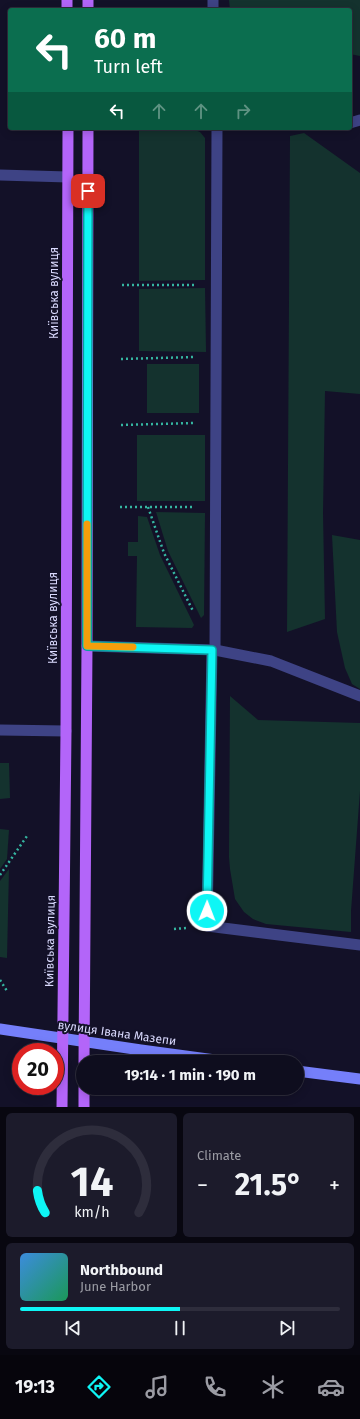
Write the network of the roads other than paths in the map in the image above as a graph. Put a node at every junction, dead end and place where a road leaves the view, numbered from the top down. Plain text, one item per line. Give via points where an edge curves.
1 (68, 130) edge
2 (88, 130) edge
3 (218, 130) edge
4 (0, 175) edge
5 (68, 177) junction
6 (87, 646) junction
7 (213, 650) junction
8 (360, 696) edge
9 (0, 730) edge
10 (66, 731) junction
11 (360, 945) edge
12 (0, 1029) edge
13 (62, 1038) junction
14 (84, 1042) junction
15 (84, 1055) edge
16 (179, 1055) edge
17 (304, 1072) edge
18 (360, 1079) edge
19 (84, 1095) edge
20 (62, 1107) edge
21 (84, 1107) edge

1 - 5 main road, Київська вулиця
2 - 6 main road
3 - 7 lane
4 - 5 lane
5 - 10 main road, Київська вулиця
6 - 7 lane
6 - 14 main road
7 - 8 lane via 271,661
7 - 11 lane via 207,926
9 - 10 lane
10 - 13 main road, Київська вулиця
12 - 13 main road, вулиця Івана Мазепи
13 - 14 main road, вулиця Івана Мазепи
13 - 20 main road, Київська вулиця
14 - 15 main road
14 - 16 main road, вулиця Івана Мазепи
17 - 18 main road
19 - 21 main road

